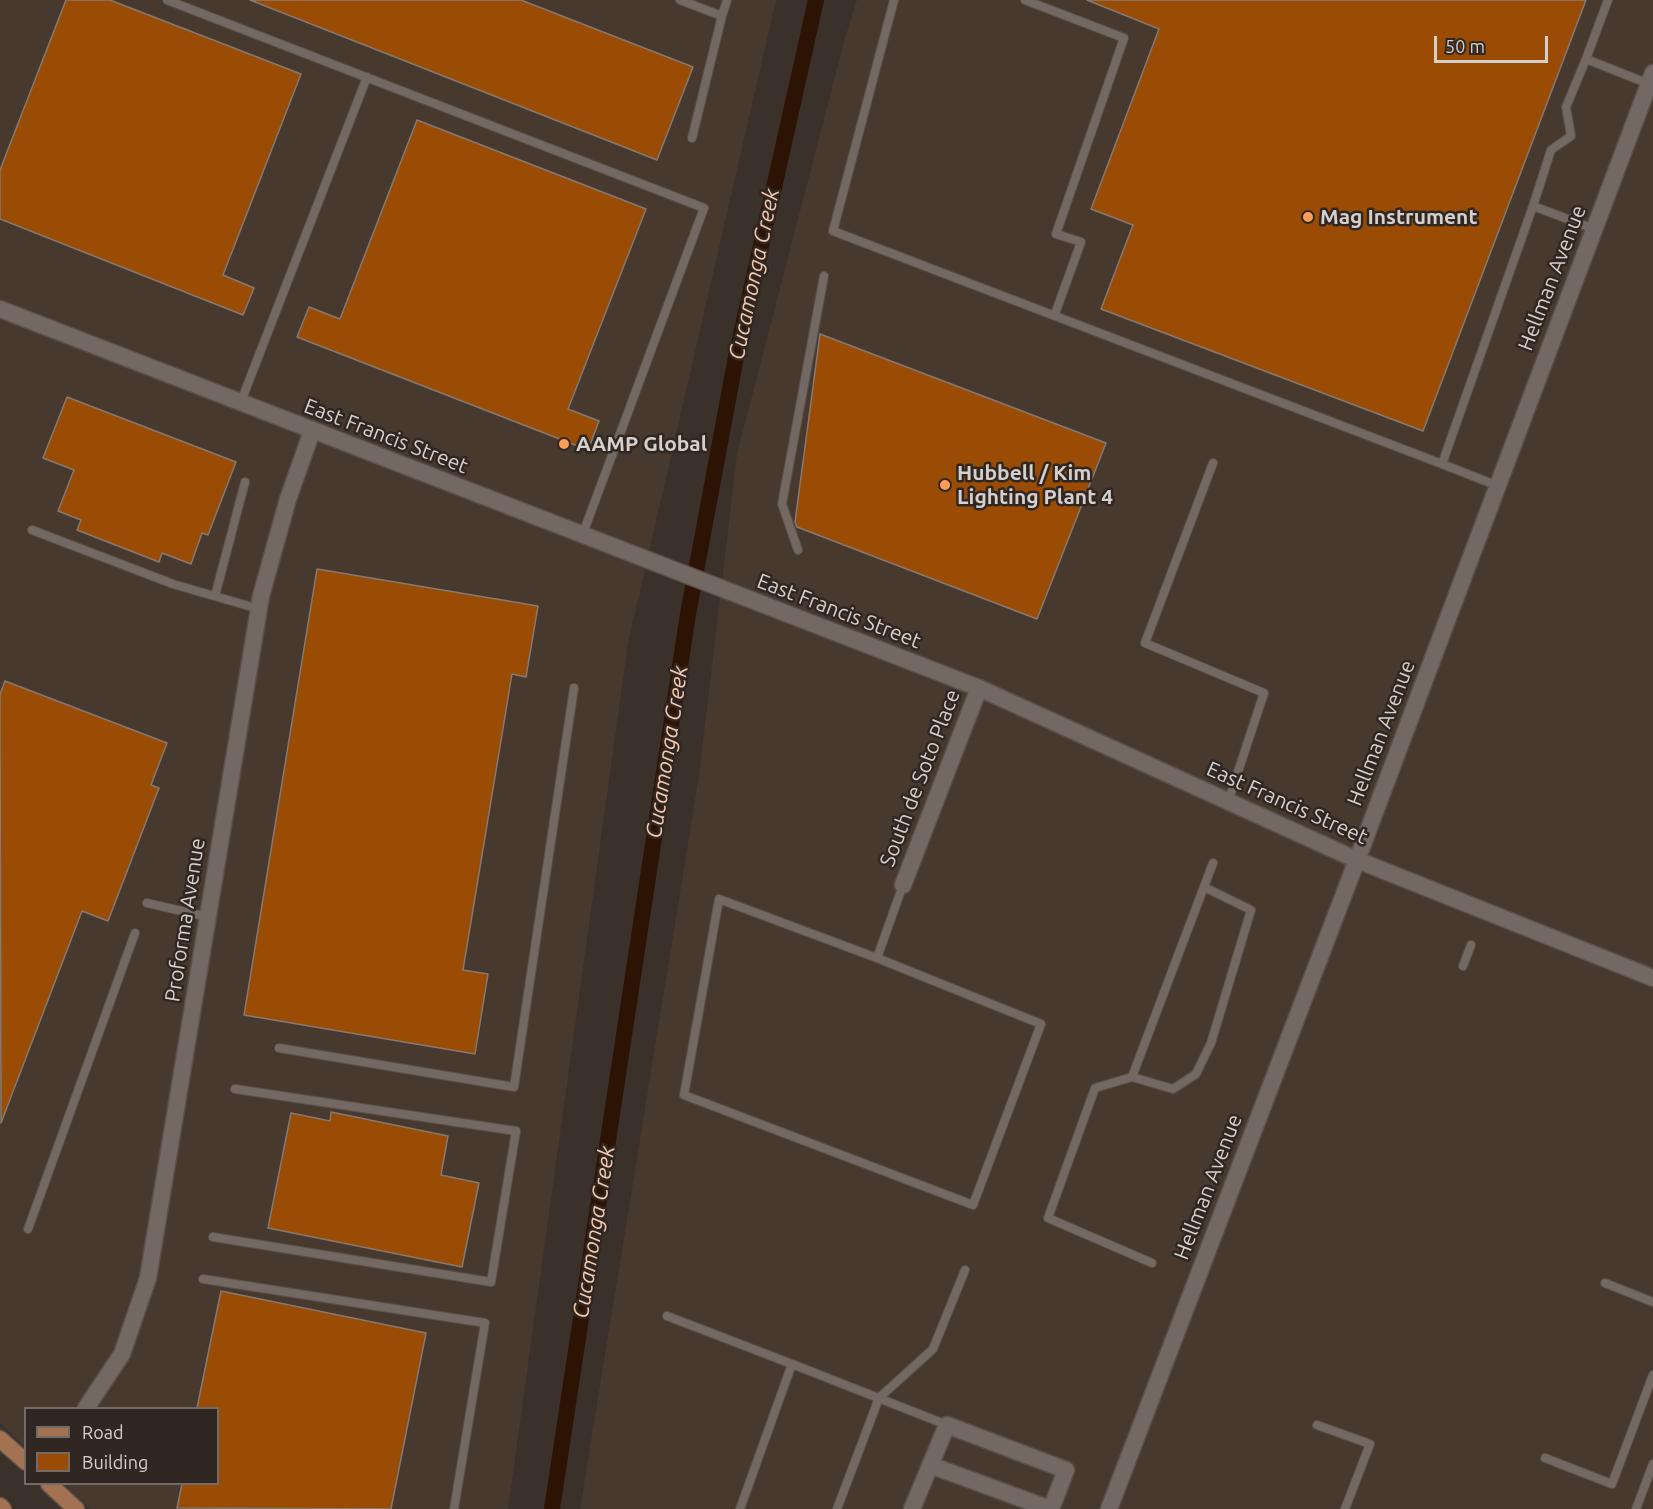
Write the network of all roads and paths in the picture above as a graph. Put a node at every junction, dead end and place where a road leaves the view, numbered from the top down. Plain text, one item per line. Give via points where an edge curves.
1 (167, 0) edge
2 (680, 0) edge
3 (727, 0) edge
4 (894, 0) edge
5 (1025, 0) edge
6 (1608, 0) edge
7 (722, 16) junction
8 (1586, 59) junction
9 (367, 77) junction
10 (1651, 79) edge
11 (692, 138) dead end
12 (1533, 206) junction
13 (1594, 229) junction
14 (824, 276) dead end
15 (0, 309) edge
16 (1055, 314) junction
17 (240, 404) junction
18 (312, 431) junction
19 (1212, 463) dead end
20 (1442, 464) junction
21 (245, 482) dead end
22 (1498, 486) junction
23 (32, 530) dead end
24 (582, 536) junction
25 (798, 550) dead end
26 (215, 596) junction
27 (259, 609) junction
28 (574, 688) dead end
29 (979, 688) junction
30 (1228, 802) junction
31 (1357, 860) junction
32 (1213, 863) dead end
33 (903, 885) joint
34 (1204, 887) junction
35 (147, 903) dead end
36 (208, 917) junction
37 (135, 933) dead end
38 (1471, 945) dead end
39 (877, 958) junction
40 (1463, 966) dead end
41 (1653, 978) edge
42 (279, 1048) dead end
43 (1132, 1077) junction
44 (235, 1089) dead end
45 (28, 1229) dead end
46 (213, 1237) dead end
47 (1152, 1263) dead end
48 (965, 1270) dead end
49 (203, 1279) dead end
50 (1605, 1283) dead end
51 (1653, 1302) edge
52 (667, 1316) dead end
53 (792, 1364) junction
54 (1653, 1375) edge
55 (879, 1398) junction
56 (87, 1407) edge
57 (947, 1425) junction
58 (1317, 1425) dead end
59 (0, 1439) edge
60 (1545, 1458) dead end
61 (24, 1460) edge
62 (1653, 1464) edge
63 (930, 1465) junction
64 (50, 1485) edge
65 (76, 1509) edge
66 (454, 1509) edge
67 (740, 1509) edge
68 (837, 1509) edge
69 (912, 1509) edge
70 (1051, 1509) edge
71 (1109, 1509) edge
72 (1345, 1509) edge
73 (1636, 1509) edge

1 - 9 lane
2 - 7 lane
3 - 7 lane
4 - 16 lane via 833,231
5 - 16 lane via 1124,38 1056,234 1081,242
6 - 8 lane
7 - 11 lane
8 - 10 lane
8 - 12 lane via 1566,107 1571,136 1551,150
9 - 17 lane
9 - 24 lane via 704,208
10 - 13 street, Hellman Avenue
12 - 13 lane
12 - 20 lane
13 - 22 street, Hellman Avenue
14 - 25 lane via 782,504
15 - 17 street, East Francis Street
16 - 20 lane
17 - 18 street, East Francis Street
18 - 24 street, East Francis Street
18 - 27 street, Proforma Avenue via 288,499
19 - 30 lane via 1145,643 1264,693
20 - 22 lane
21 - 26 lane
22 - 31 street, Hellman Avenue
23 - 26 lane
24 - 29 street, East Francis Street
26 - 27 lane
27 - 36 street, Proforma Avenue
28 - 42 lane via 514,1088
29 - 30 street, East Francis Street
29 - 33 street, South de Soto Place
30 - 31 street, East Francis Street
31 - 41 street, East Francis Street
31 - 71 street, Hellman Avenue
32 - 34 lane
33 - 39 lane
34 - 43 lane
34 - 43 lane via 1251,910 1211,1043 1196,1074 1173,1089
35 - 36 lane
36 - 56 street, Proforma Avenue via 148,1278 122,1354
37 - 45 lane
38 - 40 lane
39 - 39 lane via 718,899 684,1095 973,1205 1041,1024
43 - 47 lane via 1095,1088 1048,1218
44 - 46 lane via 516,1131 491,1282
48 - 55 lane via 933,1349
49 - 66 lane via 484,1323
50 - 51 lane
52 - 53 lane
53 - 55 lane
53 - 67 lane
54 - 60 lane via 1612,1484
55 - 57 lane
55 - 68 lane
57 - 63 street
57 - 70 street via 1066,1470
58 - 72 lane via 1370,1444
59 - 61 main road
62 - 73 lane
63 - 69 street
63 - 70 street
64 - 65 main road

